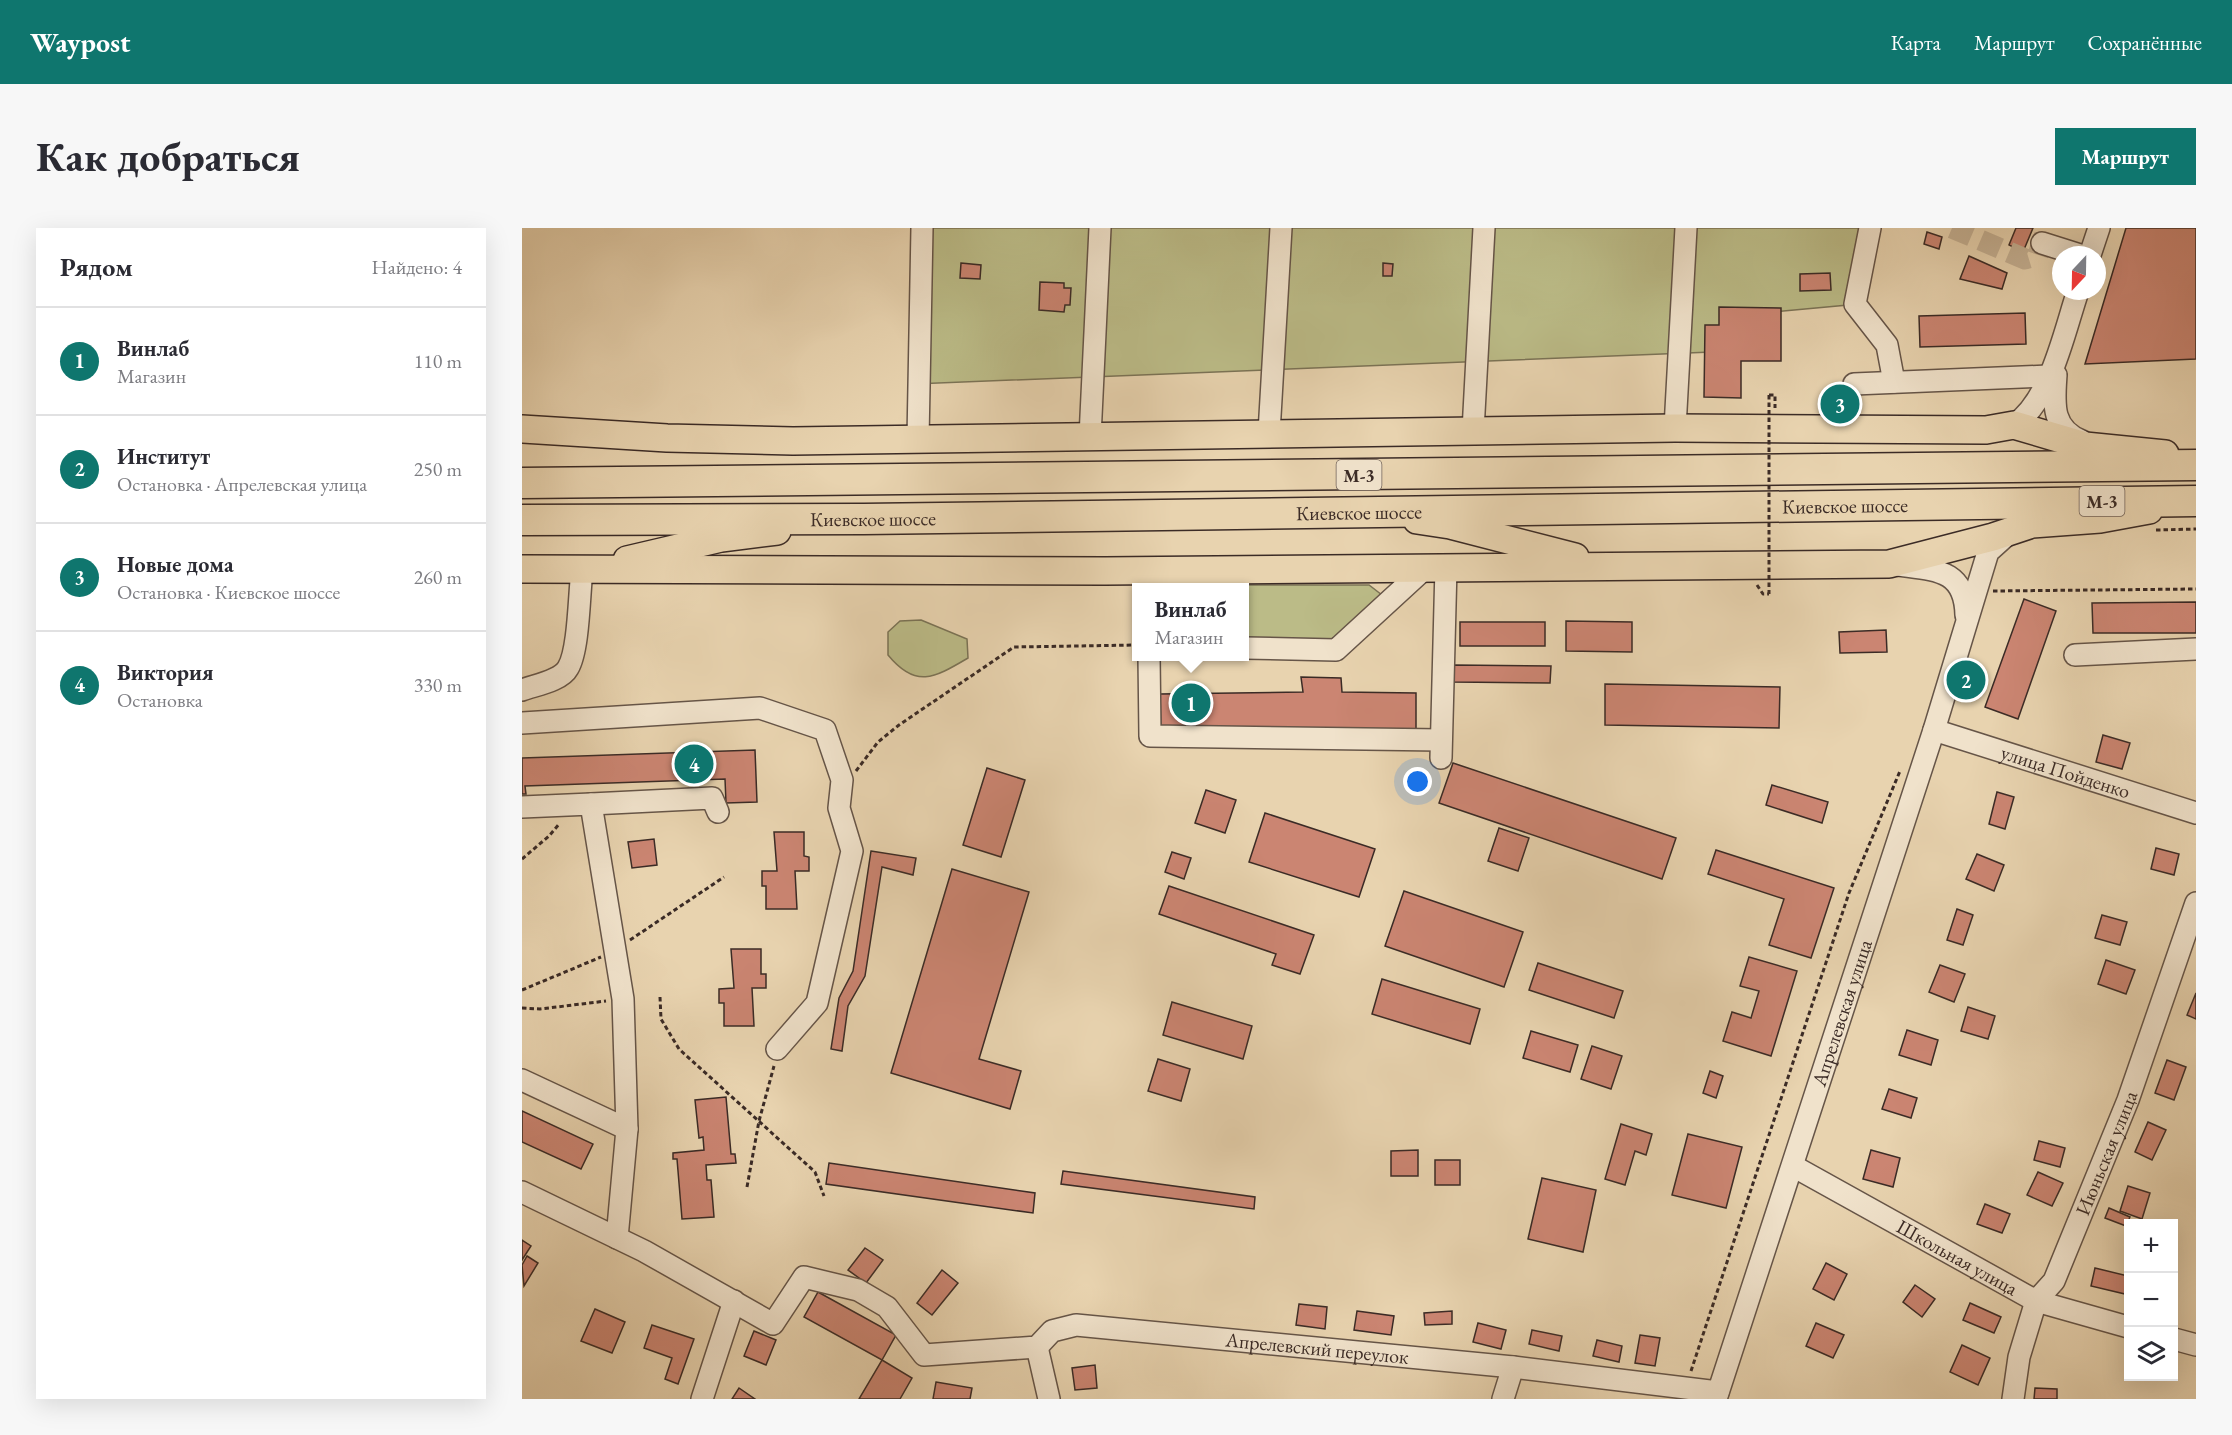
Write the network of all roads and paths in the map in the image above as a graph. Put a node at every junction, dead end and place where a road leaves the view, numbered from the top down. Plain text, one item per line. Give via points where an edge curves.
1 (922, 228) edge
2 (1100, 228) edge
3 (1281, 228) edge
4 (1484, 228) edge
5 (1686, 228) edge
6 (1870, 228) edge
7 (2099, 228) edge
8 (2042, 243) dead end
9 (2052, 246) edge
10 (2093, 246) edge
11 (2075, 300) edge
12 (2057, 355) junction
13 (2049, 376) junction
14 (1894, 382) junction
15 (1854, 384) dead end
16 (1776, 417) dead end
17 (2014, 425) junction
18 (1675, 428) junction
19 (522, 429) edge
20 (1473, 430) junction
21 (1269, 433) junction
22 (1090, 437) junction
23 (918, 439) junction
24 (2100, 448) junction
25 (2196, 457) edge
26 (2196, 465) edge
27 (522, 483) edge
28 (2188, 501) edge
29 (1356, 513) junction
30 (864, 519) junction
31 (522, 520) edge
32 (2019, 527) junction
33 (1889, 564) junction
34 (1438, 567) junction
35 (1662, 567) junction
36 (522, 569) edge
37 (582, 570) junction
38 (1760, 578) dead end
39 (1769, 578) junction
40 (1779, 578) dead end
41 (2196, 589) edge
42 (1988, 591) dead end
43 (1763, 594) dead end
44 (1966, 625) junction
45 (1132, 645) edge
46 (1249, 648) edge
47 (2196, 649) edge
48 (2075, 655) dead end
49 (1149, 661) edge
50 (522, 690) edge
51 (522, 723) edge
52 (1934, 730) junction
53 (1904, 764) dead end
54 (853, 777) dead end
55 (583, 804) junction
56 (522, 807) edge
57 (718, 812) dead end
58 (2196, 813) edge
59 (522, 859) edge
60 (2196, 903) edge
61 (660, 996) dead end
62 (623, 999) junction
63 (522, 1008) edge
64 (777, 1049) joint
65 (522, 1080) edge
66 (759, 1121) junction
67 (627, 1128) junction
68 (1793, 1166) junction
69 (747, 1187) dead end
70 (522, 1192) edge
71 (824, 1196) dead end
72 (617, 1238) junction
73 (734, 1300) junction
74 (2036, 1301) junction
75 (2124, 1326) edge
76 (2178, 1340) edge
77 (2196, 1345) edge
78 (1037, 1347) junction
79 (1513, 1367) junction
80 (1686, 1388) junction
81 (1717, 1395) edge
82 (702, 1399) edge
83 (1048, 1399) edge
84 (1503, 1399) edge
85 (2013, 1399) edge

1 - 23 street
2 - 22 street
3 - 21 street
4 - 20 street
5 - 18 street
6 - 14 street via 1855,304 1887,345
7 - 10 street
8 - 9 street
11 - 12 street
12 - 13 street
12 - 24 street via 2054,406 2058,423 2071,436
13 - 14 street
13 - 17 street via 2029,413
14 - 15 street
16 - 39 path, bridge via 1775,395 1768,395
17 - 18 main road via 1986,430
17 - 24 main road
18 - 20 main road
19 - 23 main road via 738,441
20 - 21 main road
21 - 22 main road
22 - 23 main road
24 - 25 main road
26 - 27 highway, Киевское шоссе / М-3
28 - 29 highway, Киевское шоссе / М-3
28 - 32 main road via 2131,514
29 - 30 highway, Киевское шоссе / М-3
29 - 35 main road via 1450,525 1575,557
30 - 31 highway, Киевское шоссе / М-3
30 - 37 main road via 721,538
32 - 33 main road
32 - 44 street, Апрелевская улица via 2000,538 1988,552
33 - 35 main road
33 - 44 street via 1948,575 1965,597
34 - 35 main road
34 - 37 main road
34 - 46 street via 1422,571 1336,650
34 - 49 street via 1441,749 1150,736
36 - 37 main road
37 - 50 street via 574,649 568,669 559,677
38 - 39 path
39 - 40 path
39 - 43 path, bridge via 1769,594
41 - 42 path
44 - 52 street, Апрелевская улица
45 - 54 path via 1014,647 899,725 864,758
47 - 48 street
51 - 64 street via 760,708 825,730 842,780 839,808 852,851 817,1003
52 - 58 street, улица Пойденко
52 - 68 street, Апрелевская улица
53 - 80 path via 1849,893
55 - 56 street
55 - 57 street via 712,798
55 - 59 path
55 - 62 street
60 - 74 street, Июньская улица via 2128,1100 2054,1281
61 - 66 path via 661,1019 679,1050
62 - 63 path via 540,1010
62 - 67 street
64 - 66 path
65 - 67 street
66 - 69 path
66 - 71 path via 815,1172
67 - 72 street
68 - 74 street, Школьная улица
68 - 81 street, Апрелевская улица
70 - 72 street
72 - 73 street
73 - 78 street via 773,1324 804,1276 858,1290 887,1306 924,1355
73 - 82 street
74 - 75 street, Школьная улица
74 - 85 street, Июньская улица via 2019,1357
76 - 77 street
78 - 79 street, Апрелевский переулок via 1052,1331 1076,1325
78 - 83 street
79 - 80 street, Апрелевский переулок
79 - 84 street
80 - 81 street, Апрелевский переулок

